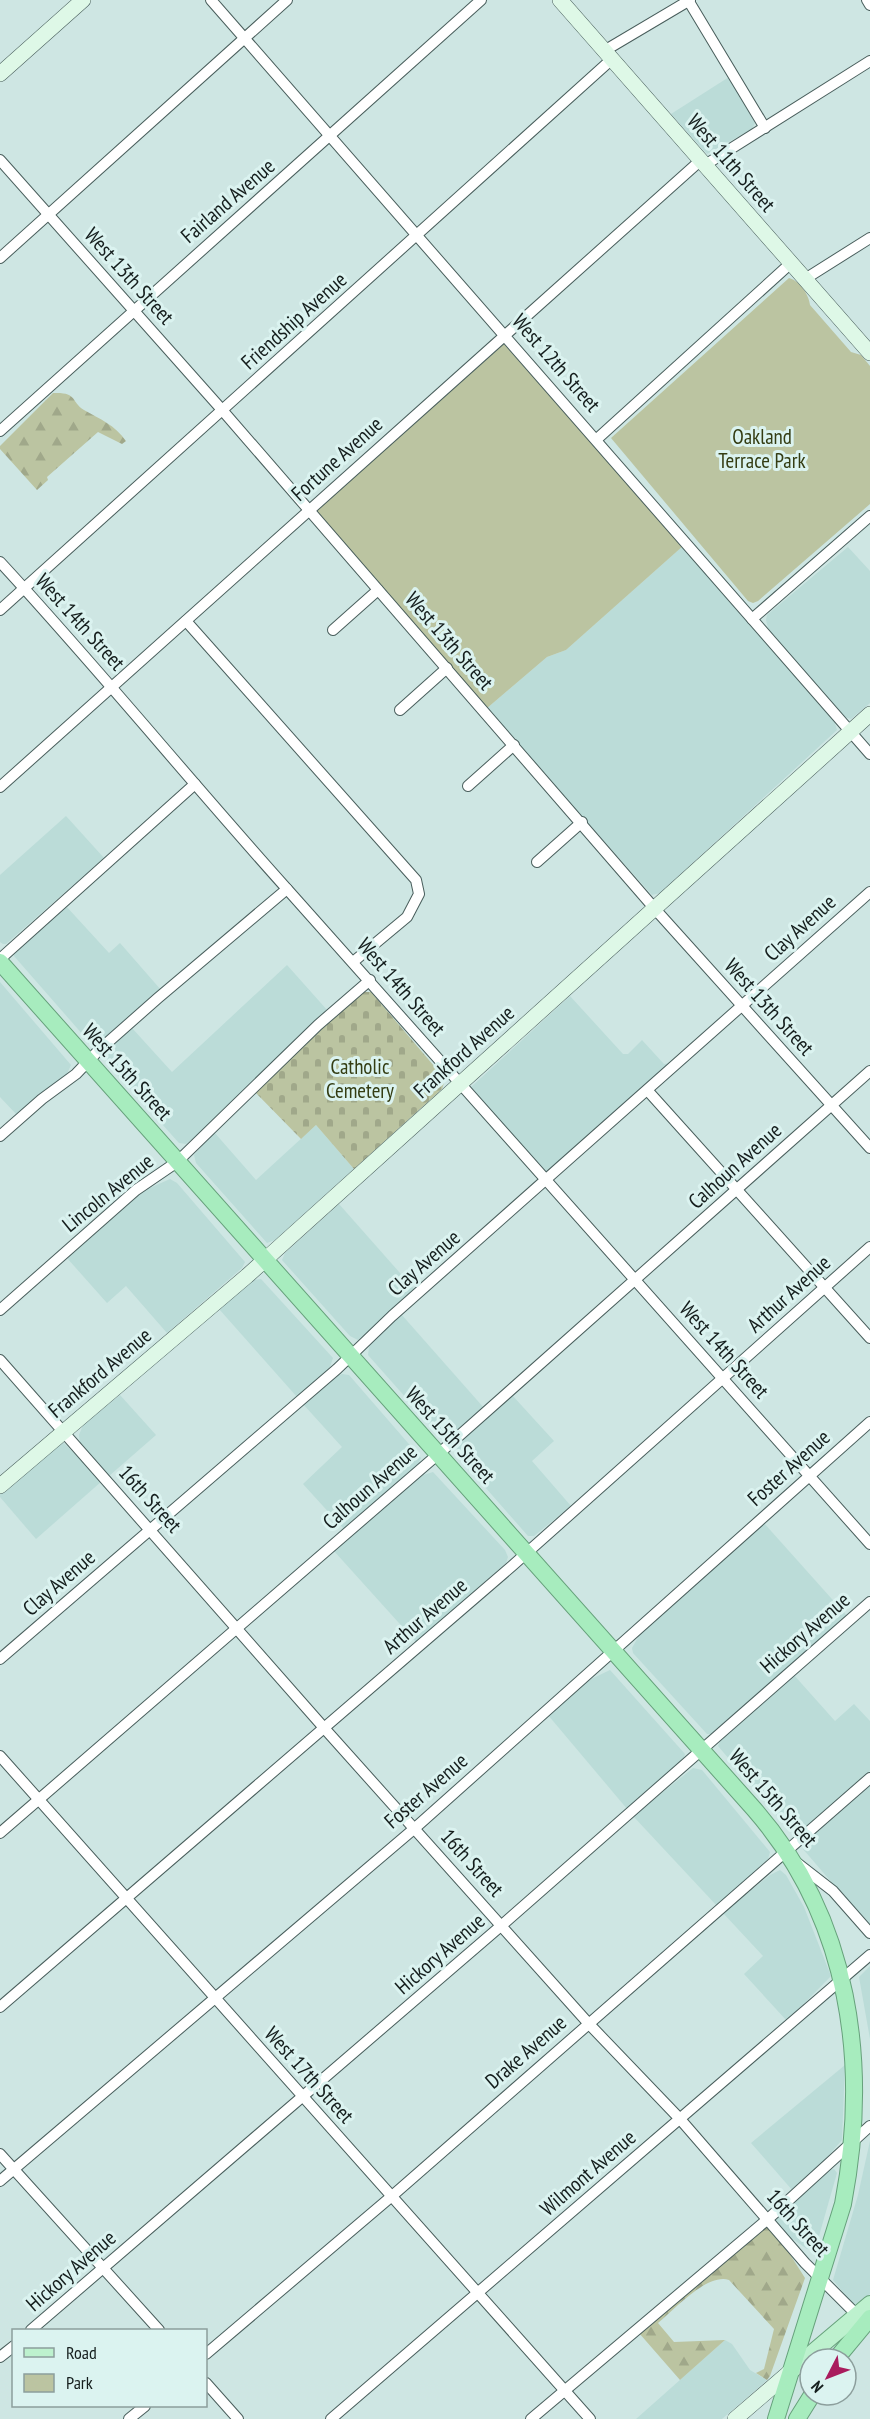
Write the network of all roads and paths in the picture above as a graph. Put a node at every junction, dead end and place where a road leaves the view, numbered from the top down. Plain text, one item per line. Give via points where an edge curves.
1 (83, 0) edge
2 (211, 0) edge
3 (287, 0) edge
4 (481, 0) edge
5 (560, 0) edge
6 (689, 0) edge
7 (867, 0) edge
8 (870, 5) edge
9 (246, 38) junction
10 (608, 55) junction
11 (870, 62) edge
12 (0, 74) edge
13 (765, 128) junction
14 (331, 137) junction
15 (0, 160) edge
16 (703, 163) junction
17 (48, 215) junction
18 (418, 236) junction
19 (870, 238) edge
20 (0, 258) edge
21 (791, 263) junction
22 (805, 279) junction
23 (134, 311) junction
24 (505, 334) junction
25 (870, 353) edge
26 (223, 411) junction
27 (0, 431) edge
28 (597, 439) junction
29 (309, 510) junction
30 (870, 516) edge
31 (0, 562) edge
32 (25, 589) junction
33 (378, 590) junction
34 (0, 610) edge
35 (752, 619) junction
36 (186, 621) junction
37 (333, 630) dead end
38 (447, 668) junction
39 (112, 687) junction
40 (400, 710) dead end
41 (870, 714) edge
42 (851, 732) junction
43 (514, 745) junction
44 (870, 754) edge
45 (195, 784) junction
46 (468, 786) dead end
47 (0, 787) edge
48 (582, 822) junction
49 (537, 862) dead end
50 (287, 890) junction
51 (870, 892) edge
52 (655, 909) junction
53 (0, 960) edge
54 (353, 962) junction
55 (369, 980) junction
56 (742, 1006) junction
57 (88, 1062) junction
58 (870, 1071) edge
59 (459, 1085) junction
60 (648, 1091) junction
61 (832, 1105) junction
62 (0, 1136) edge
63 (870, 1148) edge
64 (177, 1162) junction
65 (545, 1183) junction
66 (737, 1190) junction
67 (870, 1247) edge
68 (264, 1261) junction
69 (635, 1281) junction
70 (825, 1288) junction
71 (0, 1311) edge
72 (870, 1338) edge
73 (350, 1356) junction
74 (0, 1360) edge
75 (723, 1378) junction
76 (870, 1422) edge
77 (64, 1432) junction
78 (438, 1454) junction
79 (809, 1476) junction
80 (0, 1486) edge
81 (151, 1530) junction
82 (870, 1544) edge
83 (526, 1553) junction
84 (870, 1602) edge
85 (239, 1629) junction
86 (613, 1651) junction
87 (0, 1659) edge
88 (325, 1729) junction
89 (702, 1750) junction
90 (0, 1756) edge
91 (870, 1778) edge
92 (39, 1800) junction
93 (415, 1827) junction
94 (0, 1833) edge
95 (790, 1856) junction
96 (127, 1898) junction
97 (502, 1925) junction
98 (870, 1933) edge
99 (870, 1955) edge
100 (845, 1977) junction
101 (216, 1999) junction
102 (0, 2007) edge
103 (589, 2024) junction
104 (303, 2098) junction
105 (680, 2119) junction
106 (870, 2126) edge
107 (856, 2139) junction
108 (0, 2154) edge
109 (14, 2169) junction
110 (0, 2181) edge
111 (392, 2196) junction
112 (768, 2219) junction
113 (104, 2268) junction
114 (820, 2276) junction
115 (478, 2294) junction
116 (866, 2312) edge
117 (33, 2329) edge
118 (157, 2329) edge
119 (844, 2347) edge
120 (12, 2348) edge
121 (207, 2353) edge
122 (0, 2357) edge
123 (792, 2370) junction
124 (207, 2384) edge
125 (564, 2390) junction
126 (144, 2407) edge
127 (129, 2419) edge
128 (238, 2419) edge
129 (331, 2419) edge
130 (531, 2419) edge
131 (590, 2419) edge
132 (735, 2419) edge
133 (776, 2419) edge

1 - 12 main road
2 - 9 street, West 12th Street
3 - 9 street
4 - 14 street, Fairland Avenue
5 - 10 main road, West 11th Street
6 - 10 street, Friendship Avenue
6 - 13 street
7 - 8 street
9 - 14 street, West 12th Street
9 - 17 street
10 - 16 main road, West 11th Street
10 - 18 street, Friendship Avenue
11 - 13 street, Fortune Avenue
13 - 16 street, Fortune Avenue
14 - 18 street, West 12th Street
14 - 23 street, Fairland Avenue
15 - 17 street, West 13th Street
16 - 21 main road, West 11th Street
16 - 24 street, Fortune Avenue
17 - 20 street
17 - 23 street, West 13th Street
18 - 24 street, West 12th Street
18 - 26 street, Friendship Avenue
19 - 22 street
21 - 22 main road, West 11th Street
21 - 28 street
22 - 25 main road, West 11th Street
23 - 26 street, West 13th Street
23 - 27 street, Fairland Avenue
24 - 28 street, West 12th Street
24 - 29 street, Fortune Avenue
26 - 29 street, West 13th Street
26 - 32 street, Friendship Avenue
28 - 35 street, West 12th Street
29 - 33 street, West 13th Street
29 - 36 street, Fortune Avenue
30 - 35 street
31 - 32 street, West 14th Street
32 - 34 street, Friendship Avenue
32 - 39 street, West 14th Street
33 - 37 street
33 - 38 street, West 13th Street
35 - 42 street, West 12th Street
36 - 39 street, Fortune Avenue
36 - 54 street via 416,880 419,894 407,916
38 - 40 street
38 - 43 street, West 13th Street
39 - 45 street, West 14th Street
39 - 47 street, Fortune Avenue
41 - 42 main road, Frankford Avenue
42 - 44 street, West 12th Street
42 - 52 main road, Frankford Avenue
43 - 46 street
43 - 48 street, West 13th Street
45 - 50 street, West 14th Street
45 - 53 street
48 - 49 street
48 - 52 street, West 13th Street
50 - 54 street, West 14th Street
50 - 57 street
51 - 56 street, Clay Avenue
52 - 56 street, West 13th Street
52 - 59 main road, Frankford Avenue
53 - 57 highway, West 15th Street
54 - 55 street, West 14th Street
55 - 59 street, West 14th Street
55 - 64 street, Lincoln Avenue
56 - 60 street, Clay Avenue
56 - 61 street, West 13th Street
57 - 62 street
57 - 64 highway, West 15th Street
58 - 61 street, Calhoun Avenue
59 - 65 street, West 14th Street
59 - 68 main road, Frankford Avenue
60 - 65 street, Clay Avenue
60 - 66 street
61 - 63 street, West 13th Street
61 - 66 street, Calhoun Avenue
64 - 68 highway, West 15th Street
64 - 71 street, Lincoln Avenue via 136,1191
65 - 69 street, West 14th Street
65 - 73 street, Clay Avenue
66 - 69 street, Calhoun Avenue
66 - 70 street
67 - 70 street, Arthur Avenue
68 - 73 highway, West 15th Street
68 - 77 main road, Frankford Avenue
69 - 75 street, West 14th Street
69 - 78 street, Calhoun Avenue
70 - 72 street
70 - 75 street, Arthur Avenue
73 - 78 highway, West 15th Street
73 - 81 street, Clay Avenue
74 - 77 street, 16th Street
75 - 79 street, West 14th Street
75 - 83 street, Arthur Avenue
76 - 79 street, Foster Avenue
77 - 80 main road, Frankford Avenue
77 - 81 street, 16th Street
78 - 83 highway, West 15th Street
78 - 85 street, Calhoun Avenue
79 - 82 street, West 14th Street
79 - 86 street, Foster Avenue
81 - 85 street, 16th Street
81 - 87 street, Clay Avenue
83 - 86 highway, West 15th Street
83 - 88 street, Arthur Avenue
84 - 89 street, Hickory Avenue
85 - 88 street, 16th Street
85 - 92 street, Calhoun Avenue
86 - 89 highway, West 15th Street
86 - 93 street, Foster Avenue
88 - 93 street, 16th Street
88 - 96 street, Arthur Avenue
89 - 95 highway, West 15th Street
89 - 97 street, Hickory Avenue
90 - 92 street, West 17th Street
91 - 95 street, Drake Avenue
92 - 94 street, Calhoun Avenue
92 - 96 street, West 17th Street
93 - 97 street, 16th Street
93 - 101 street, Foster Avenue
95 - 98 street, West 15th Street via 833,1891
95 - 100 highway via 820,1910
95 - 103 street, Drake Avenue
96 - 101 street, West 17th Street
96 - 102 street, Arthur Avenue
97 - 103 street, 16th Street
97 - 104 street, Hickory Avenue
99 - 100 street, Wilmont Avenue
100 - 105 street, Wilmont Avenue
100 - 107 highway via 858,2053
101 - 104 street, West 17th Street
101 - 109 street, Foster Avenue
103 - 105 street, 16th Street
103 - 111 street, Drake Avenue
104 - 111 street, West 17th Street
104 - 113 street, Hickory Avenue
105 - 112 street, 16th Street
105 - 115 street, Wilmont Avenue
106 - 107 street
107 - 112 street
107 - 114 highway via 847,2188
108 - 109 street
109 - 110 street, Foster Avenue
109 - 113 street
111 - 115 street, West 17th Street
111 - 121 street, Drake Avenue
112 - 114 street, 16th Street
112 - 125 street
113 - 117 street, Hickory Avenue
113 - 118 street
114 - 116 street, 16th Street
114 - 123 highway
115 - 125 street, West 17th Street
115 - 129 street, Wilmont Avenue
116 - 119 highway
116 - 123 main road
120 - 122 street
123 - 132 main road
123 - 133 highway
124 - 128 street
125 - 130 street
125 - 131 street, West 17th Street
126 - 127 street

